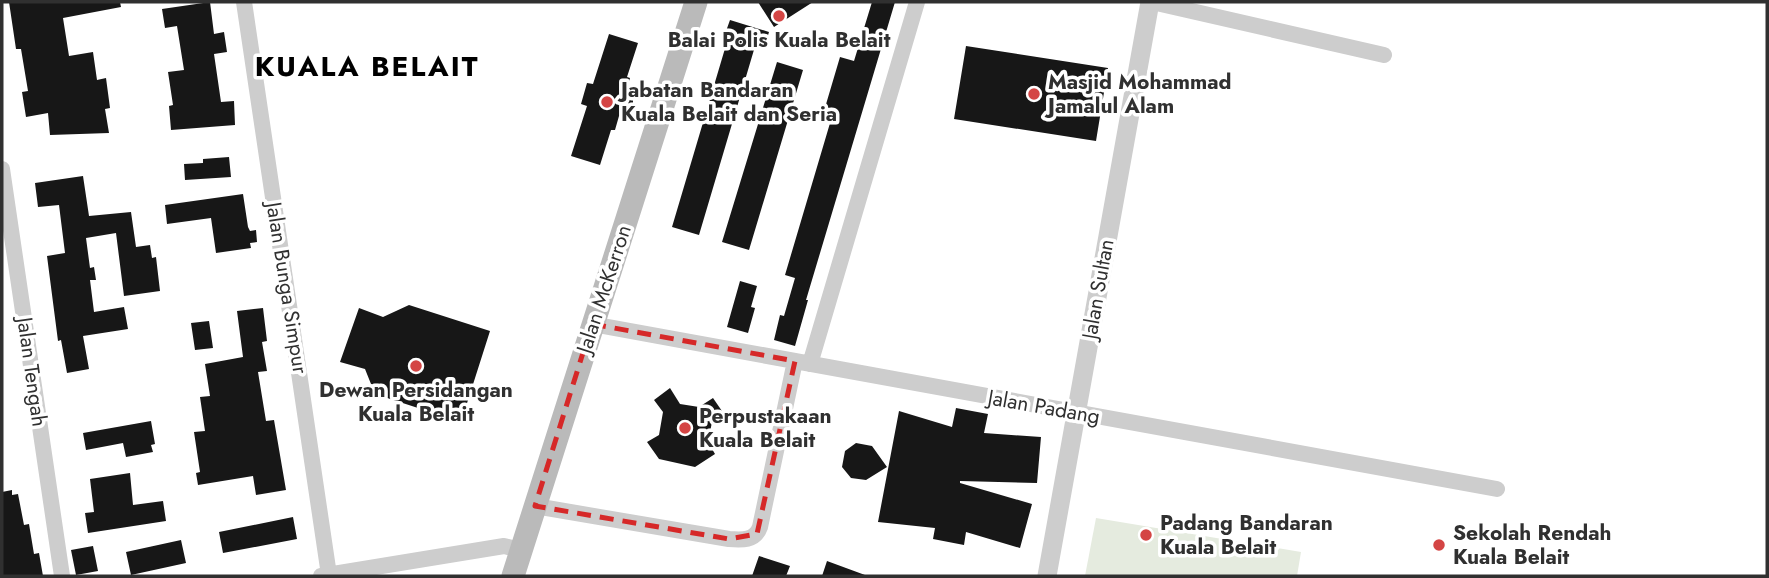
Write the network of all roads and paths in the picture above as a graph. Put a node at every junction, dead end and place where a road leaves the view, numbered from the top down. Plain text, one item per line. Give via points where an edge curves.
1 (244, 2) edge
2 (696, 2) edge
3 (917, 2) edge
4 (1151, 2) edge
5 (1384, 55) dead end
6 (2, 169) edge
7 (593, 324) junction
8 (802, 362) junction
9 (1076, 412) junction
10 (1496, 489) dead end
11 (535, 506) junction
12 (521, 550) junction
13 (325, 575) edge
14 (62, 576) edge
15 (513, 576) edge
16 (1047, 576) edge

1 - 13 street, Jalan Bunga Simpur
2 - 7 main road, Jalan McKerron
3 - 8 street
4 - 5 street
4 - 9 street, Jalan Sultan
6 - 14 street, Jalan Tengah
7 - 8 street, Jalan Padang
7 - 11 main road, Jalan McKerron
8 - 9 street, Jalan Padang
8 - 11 street via 760,527 751,538 729,539
9 - 10 street, Jalan Padang
9 - 16 street, Jalan Sultan
11 - 12 main road, Jalan McKerron
12 - 13 street via 503,546
12 - 15 main road, Jalan McKerron

